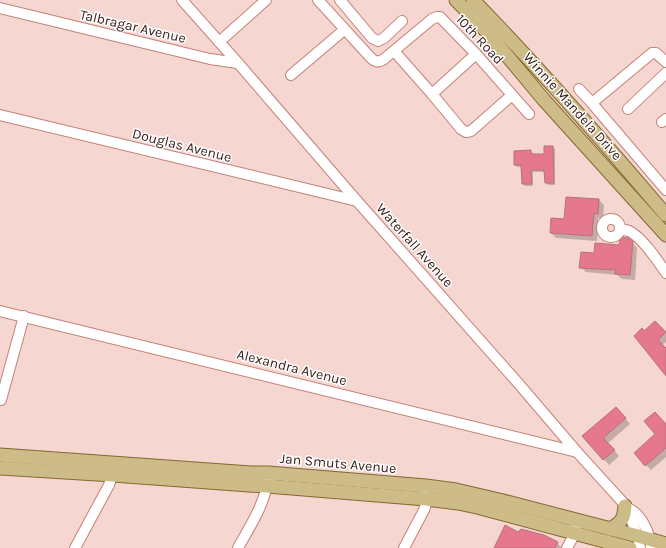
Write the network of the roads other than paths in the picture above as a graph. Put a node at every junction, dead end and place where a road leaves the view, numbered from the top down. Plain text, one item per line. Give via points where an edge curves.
1 (182, 0) edge
2 (266, 0) edge
3 (318, 0) edge
4 (340, 0) edge
5 (456, 0) edge
6 (473, 0) edge
7 (0, 8) edge
8 (328, 11) junction
9 (402, 21) dead end
10 (344, 30) junction
11 (219, 42) junction
12 (394, 51) junction
13 (476, 54) junction
14 (666, 62) edge
15 (238, 63) junction
16 (666, 73) edge
17 (291, 75) dead end
18 (579, 89) dead end
19 (432, 94) junction
20 (512, 95) junction
21 (592, 102) junction
22 (628, 108) dead end
23 (529, 114) dead end
24 (0, 115) edge
25 (666, 190) edge
26 (357, 201) junction
27 (666, 215) edge
28 (620, 229) dead end
29 (666, 234) edge
30 (666, 273) edge
31 (0, 311) edge
32 (24, 316) junction
33 (1, 400) dead end
34 (577, 452) junction
35 (0, 456) edge
36 (0, 468) edge
37 (114, 470) junction
38 (268, 479) junction
39 (426, 493) junction
40 (627, 507) junction
41 (576, 526) junction
42 (610, 529) junction
43 (645, 543) edge
44 (666, 544) edge
45 (75, 548) edge
46 (238, 548) edge
47 (404, 548) edge
48 (567, 548) edge
49 (630, 548) edge

1 - 11 street, Waterfall Avenue
2 - 11 street
3 - 8 street, 10th Road
4 - 8 street
4 - 9 street via 372,38 378,41
5 - 29 main road, Winnie Mandela Drive via 488,32 544,100
6 - 27 main road, Winnie Mandela Drive via 623,164
7 - 15 street, Talbragar Avenue via 210,59
8 - 10 street, 10th Road
10 - 12 street, 10th Road via 376,62 380,62
10 - 17 street
11 - 15 street, Waterfall Avenue
12 - 13 street, 10th Road via 437,16 442,18
12 - 19 street
13 - 19 street
13 - 20 street, 10th Road
14 - 21 street via 656,53 652,53
15 - 26 street, Waterfall Avenue
16 - 22 street
18 - 21 street
19 - 20 street via 466,132 471,131
20 - 23 street, 10th Road
21 - 25 street
24 - 26 street, Douglas Avenue
26 - 34 street, Waterfall Avenue
28 - 30 street via 640,239
31 - 32 street, Alexandra Avenue
32 - 33 street
32 - 34 street, Alexandra Avenue
34 - 40 street, Waterfall Avenue
35 - 37 main road, Jan Smuts Avenue
36 - 37 main road, Jan Smuts Avenue
37 - 38 main road, Jan Smuts Avenue via 249,485
37 - 45 street via 109,485
38 - 39 main road, Jan Smuts Avenue
38 - 46 street via 261,505
39 - 41 main road, Jan Smuts Avenue via 456,490 476,494
39 - 47 street via 424,510
40 - 42 main road via 624,517
40 - 43 street, Waterfall Avenue
41 - 42 main road, Jan Smuts Avenue
41 - 48 street
41 - 49 main road, Jan Smuts Avenue
42 - 43 main road, Jan Smuts Avenue
43 - 44 main road, Jan Smuts Avenue

